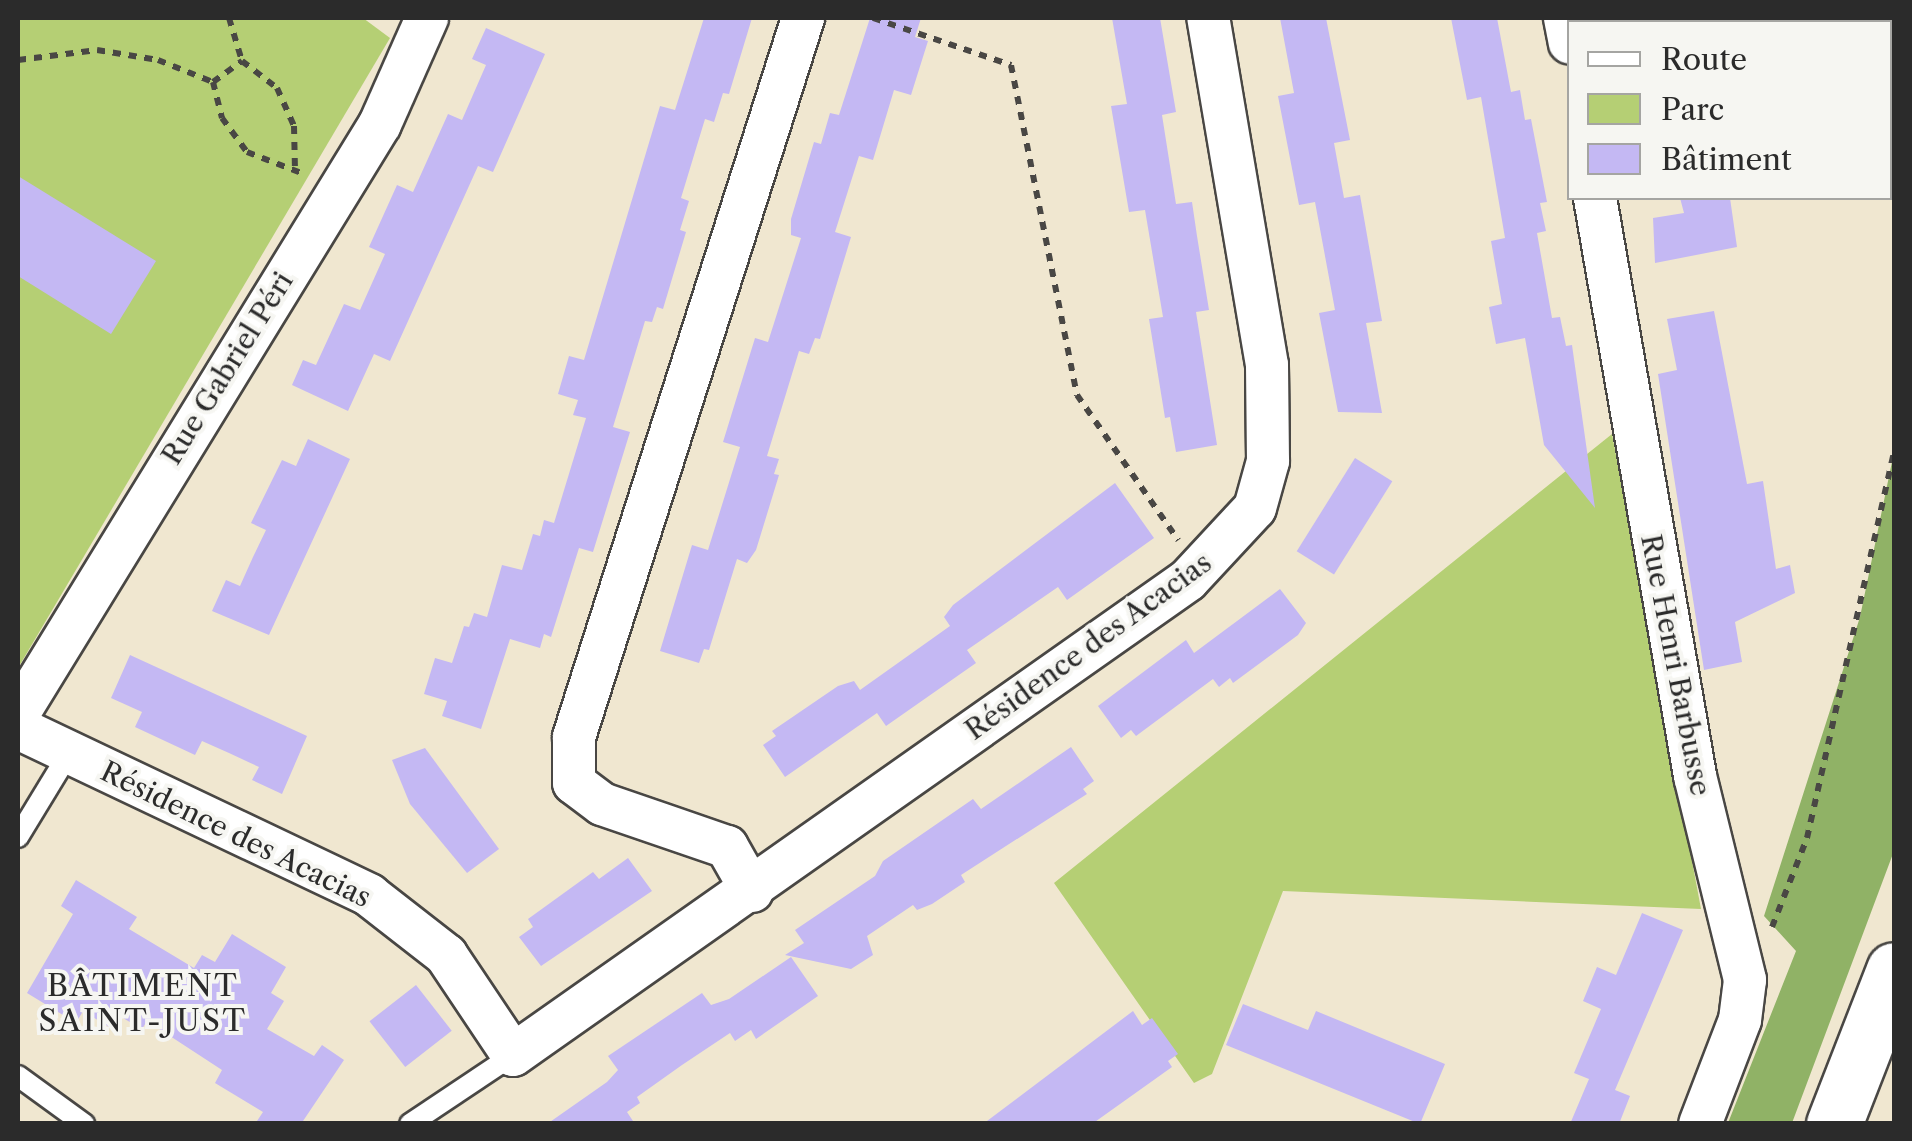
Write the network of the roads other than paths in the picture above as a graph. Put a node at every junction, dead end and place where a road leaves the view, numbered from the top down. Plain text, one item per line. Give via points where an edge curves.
1 (428, 18) edge
2 (803, 18) edge
3 (1208, 18) edge
4 (1595, 200) edge
5 (18, 714) edge
6 (18, 728) edge
7 (70, 754) junction
8 (18, 837) edge
9 (752, 891) junction
10 (1894, 970) edge
11 (513, 1055) junction
12 (18, 1076) edge
13 (84, 1124) edge
14 (410, 1124) edge
15 (1700, 1124) edge
16 (1834, 1124) edge

1 - 5 street, Rue Gabriel Péri via 380,124
2 - 9 street via 574,737 574,783 602,804 728,847
3 - 9 street, Résidence des Acacias via 1270,414 1268,461 1255,508 1198,570
4 - 15 street, Rue Henri Barbusse via 1695,776 1741,952 1740,1020
6 - 7 street, Résidence des Acacias
7 - 8 lane
7 - 11 street, Résidence des Acacias via 369,895 446,954
9 - 11 street, Résidence des Acacias
10 - 16 main road
11 - 14 lane, Résidence des Acacias
12 - 13 lane

